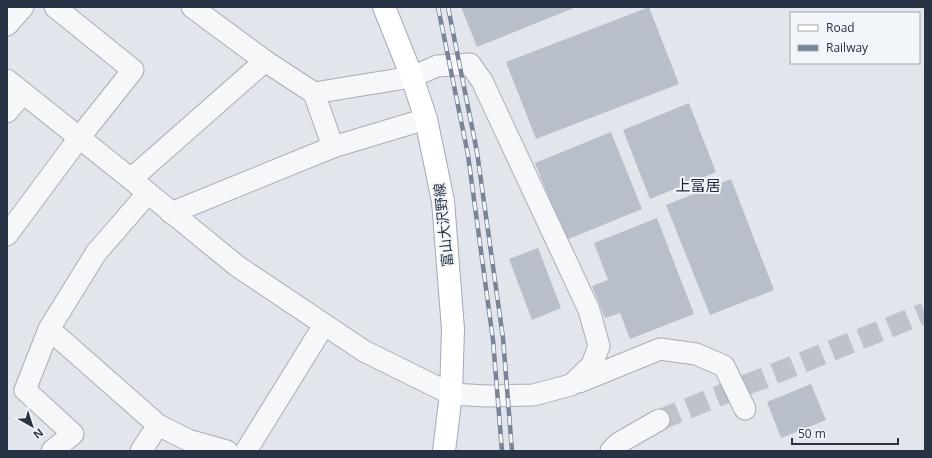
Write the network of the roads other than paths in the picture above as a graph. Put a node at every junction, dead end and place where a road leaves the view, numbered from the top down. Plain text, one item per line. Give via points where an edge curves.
1 (23, 7) edge
2 (55, 7) edge
3 (192, 7) edge
4 (384, 7) edge
5 (7, 25) edge
6 (265, 61) junction
7 (412, 77) junction
8 (7, 80) edge
9 (314, 93) junction
10 (22, 94) junction
11 (7, 112) edge
12 (426, 119) junction
13 (79, 138) junction
14 (333, 147) junction
15 (131, 179) junction
16 (148, 193) junction
17 (172, 213) junction
18 (7, 235) edge
19 (324, 325) junction
20 (49, 329) junction
21 (571, 385) junction
22 (451, 394) junction
23 (746, 409) dead end
24 (659, 420) tunnel mouth
25 (158, 425) junction
26 (52, 451) edge
27 (141, 451) edge
28 (227, 451) edge
29 (246, 451) edge
30 (444, 451) edge
31 (611, 451) edge

1 - 5 street
2 - 13 street via 133,70
3 - 6 street
4 - 7 main road, 富山大沢野線
6 - 9 street
6 - 15 street
7 - 9 street
7 - 12 main road, 富山大沢野線
7 - 21 street via 437,66 470,64 482,81 589,310 599,346 592,365
8 - 10 street
9 - 14 street
10 - 11 street
10 - 13 street
12 - 14 street
12 - 22 main road, 富山大沢野線 via 443,201 453,329
13 - 15 street
13 - 18 street
14 - 17 street
15 - 16 street
16 - 17 street
16 - 20 street via 96,253
17 - 19 street via 237,266
19 - 22 street via 364,351
19 - 29 street
20 - 25 street
20 - 26 street via 25,390 73,434
21 - 22 street via 533,395
21 - 23 street via 660,349 696,354 724,366
22 - 30 main road, 富山大沢野線
24 - 31 street via 619,443
25 - 27 street
25 - 28 street via 188,440

